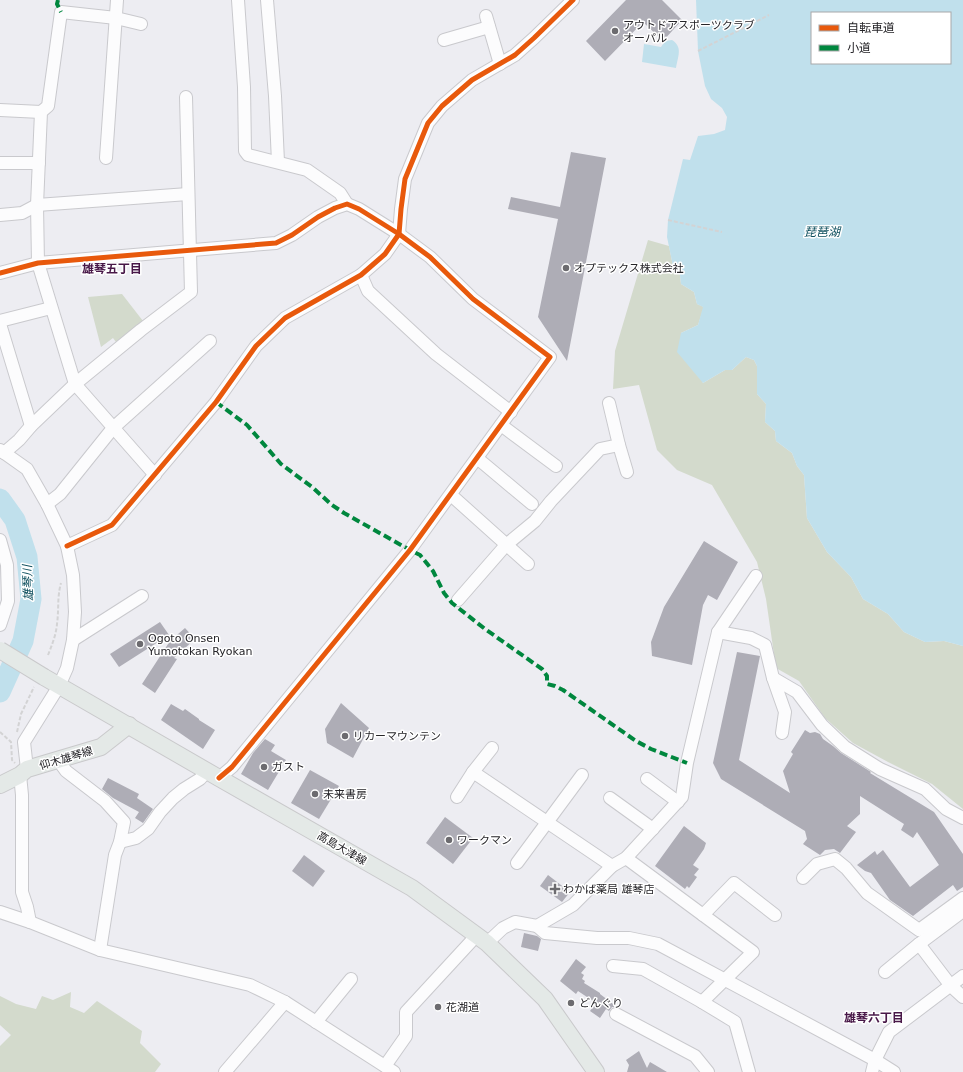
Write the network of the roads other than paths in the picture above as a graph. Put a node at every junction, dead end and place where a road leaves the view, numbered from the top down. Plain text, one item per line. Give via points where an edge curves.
1 (117, 0) edge
2 (238, 0) edge
3 (267, 0) edge
4 (572, 0) edge
5 (116, 18) junction
6 (141, 24) dead end
7 (444, 40) dead end
8 (500, 64) junction
9 (186, 97) dead end
10 (0, 110) edge
11 (41, 112) junction
12 (106, 158) dead end
13 (278, 162) junction
14 (0, 163) edge
15 (39, 163) junction
16 (188, 194) junction
17 (347, 204) junction
18 (37, 205) junction
19 (0, 215) edge
20 (399, 234) junction
21 (190, 250) junction
22 (38, 263) junction
23 (0, 273) edge
24 (361, 275) junction
25 (51, 308) junction
26 (0, 323) edge
27 (210, 341) dead end
28 (74, 384) junction
29 (609, 403) dead end
30 (511, 412) junction
31 (501, 425) junction
32 (31, 426) junction
33 (113, 428) junction
34 (619, 445) junction
35 (2, 452) edge
36 (477, 458) junction
37 (556, 466) dead end
38 (627, 472) dead end
39 (155, 475) junction
40 (451, 495) junction
41 (47, 504) junction
42 (532, 504) dead end
43 (0, 540) edge
44 (506, 545) junction
45 (67, 546) junction
46 (528, 564) dead end
47 (756, 576) dead end
48 (142, 596) dead end
49 (458, 600) dead end
50 (0, 625) edge
51 (718, 632) junction
52 (73, 640) junction
53 (0, 650) edge
54 (773, 678) junction
55 (59, 686) junction
56 (129, 725) junction
57 (782, 733) dead end
58 (492, 748) dead end
59 (58, 760) junction
60 (21, 770) junction
61 (474, 772) junction
62 (213, 775) junction
63 (582, 775) dead end
64 (647, 780) dead end
65 (0, 785) edge
66 (457, 797) dead end
67 (610, 798) dead end
68 (678, 802) junction
69 (963, 818) edge
70 (547, 822) junction
71 (653, 829) junction
72 (120, 842) junction
73 (626, 858) junction
74 (517, 863) dead end
75 (612, 866) junction
76 (802, 878) dead end
77 (963, 898) edge
78 (963, 911) edge
79 (0, 912) edge
80 (703, 915) junction
81 (775, 915) dead end
82 (30, 922) junction
83 (537, 926) junction
84 (482, 939) junction
85 (919, 944) junction
86 (100, 950) junction
87 (613, 966) dead end
88 (885, 972) dead end
89 (963, 976) edge
90 (350, 979) dead end
91 (725, 979) junction
92 (951, 986) junction
93 (963, 997) edge
94 (284, 1002) junction
95 (702, 1002) junction
96 (616, 1014) dead end
97 (316, 1022) junction
98 (876, 1060) junction
99 (390, 1069) edge
100 (591, 1069) edge
101 (225, 1072) edge
102 (708, 1072) edge
103 (749, 1072) edge
104 (872, 1072) edge
105 (894, 1072) edge

1 - 5 street
2 - 13 street via 245,151 248,155
3 - 13 street
4 - 8 street via 515,56
5 - 6 street
5 - 11 street via 61,12 48,106
5 - 12 street
7 - 8 street via 487,22
8 - 20 street via 472,80 442,106 428,123 406,179
9 - 16 street
10 - 11 street
11 - 15 street
13 - 17 street via 307,170 340,193
14 - 15 street
15 - 18 street
16 - 18 street
16 - 21 street
17 - 20 street
17 - 21 street via 318,217 276,243
18 - 19 street via 22,213
18 - 22 street
20 - 24 street via 385,254
20 - 30 street via 430,257 473,299 550,357
21 - 22 street
21 - 28 street via 191,292
22 - 23 street
22 - 25 street
24 - 30 street via 368,291 430,348
24 - 39 street via 285,318 256,346 216,402
25 - 26 street
25 - 28 street
26 - 32 street
27 - 33 street
28 - 32 street
28 - 33 street
29 - 34 street
30 - 31 street
31 - 36 street
31 - 37 street
32 - 35 street via 19,440
33 - 39 street
33 - 41 street via 60,494
34 - 38 street
34 - 44 street via 600,449 535,521
35 - 41 street via 27,469
36 - 40 street
36 - 42 street
39 - 45 street via 112,525
40 - 44 street
40 - 62 street via 405,556 232,767
41 - 45 street
43 - 50 street via 7,565 8,601
44 - 46 street
44 - 49 street
45 - 52 street via 73,575
47 - 51 street
48 - 52 street
51 - 54 street via 751,638 765,645
51 - 68 street via 686,763 682,797
52 - 55 street via 67,668
53 - 55 main road, 高島大津線, bridge
54 - 57 street via 785,712
54 - 69 street via 797,692 822,724 845,747 880,769 925,789 946,809
55 - 56 main road, 高島大津線
55 - 60 street via 24,742
56 - 59 main road, 仰木雄琴線 via 101,747
56 - 62 main road, 高島大津線
58 - 61 street
59 - 60 main road, 仰木雄琴線
59 - 72 street via 66,771 105,801 124,822
60 - 65 main road, 仰木雄琴線
60 - 82 street via 22,892
61 - 66 street
61 - 70 street
62 - 72 street via 200,779 173,798 148,829 136,838
62 - 84 main road, 高島大津線 via 412,888
63 - 70 street
64 - 68 street
67 - 71 street
68 - 71 street
70 - 74 street
70 - 75 street
71 - 73 street
72 - 86 street via 115,855
73 - 75 street
73 - 80 street
75 - 83 street via 573,905
76 - 77 street via 818,864 835,859 867,893 919,930
78 - 85 street
79 - 82 street
80 - 81 street via 734,884
80 - 91 street via 753,952
82 - 86 street
83 - 84 street via 515,922
83 - 91 street via 545,933 629,938 658,944
84 - 99 street via 406,1012 406,1036
84 - 100 main road, 高島大津線 via 545,999
85 - 88 street
85 - 92 street
86 - 94 street via 250,985
87 - 95 street via 643,969
89 - 92 street
90 - 97 street
91 - 95 street
91 - 98 street
92 - 93 street
92 - 98 street via 889,1032
94 - 97 street
94 - 101 street
95 - 103 street via 736,1022
96 - 102 street via 695,1056
97 - 99 street
98 - 104 street
98 - 105 street

